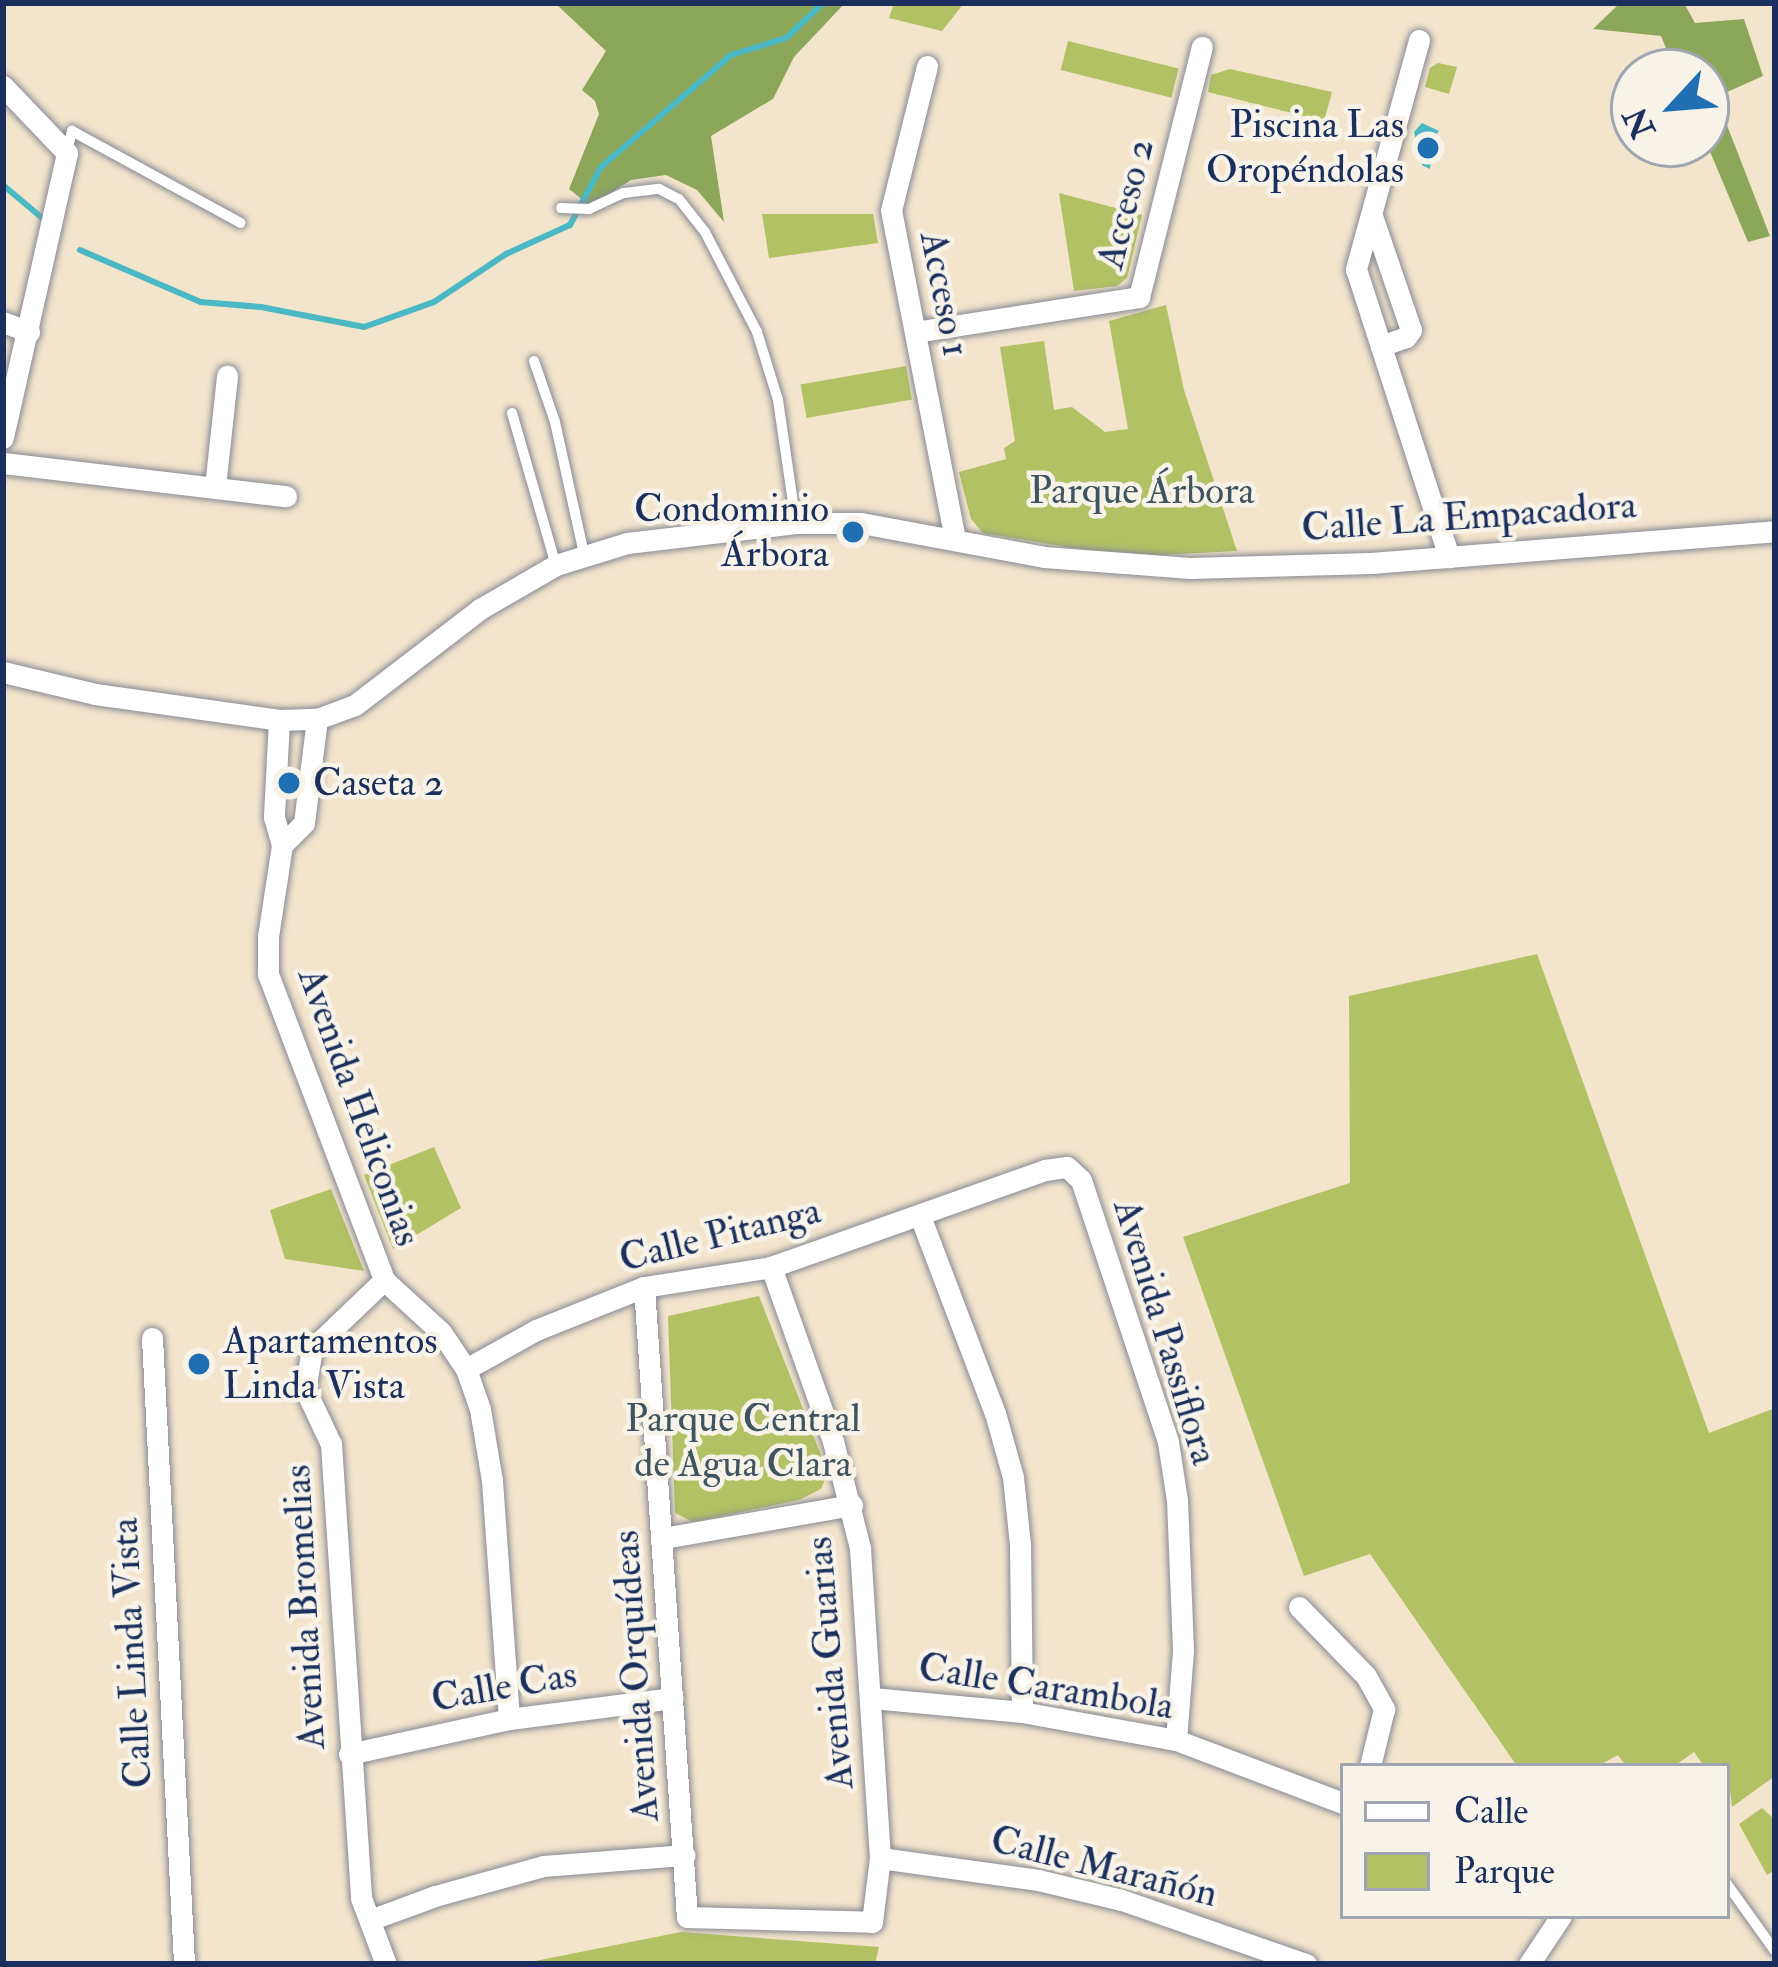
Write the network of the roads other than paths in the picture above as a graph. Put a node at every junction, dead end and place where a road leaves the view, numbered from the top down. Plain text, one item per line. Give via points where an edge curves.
1 (1419, 40) dead end
2 (1202, 47) dead end
3 (927, 66) dead end
4 (3, 86) edge
5 (67, 153) junction
6 (561, 208) dead end
7 (1372, 216) junction
8 (241, 223) dead end
9 (3, 322) edge
10 (29, 332) junction
11 (915, 332) junction
12 (1381, 346) junction
13 (534, 361) dead end
14 (227, 376) dead end
15 (512, 413) dead end
16 (3, 438) edge
17 (3, 464) edge
18 (215, 487) junction
19 (286, 496) dead end
20 (796, 523) junction
21 (1775, 531) edge
22 (955, 539) junction
23 (584, 554) junction
24 (1449, 557) junction
25 (556, 565) junction
26 (3, 672) edge
27 (317, 719) junction
28 (278, 720) junction
29 (282, 844) junction
30 (1067, 1167) joint
31 (920, 1216) junction
32 (771, 1267) junction
33 (385, 1280) junction
34 (644, 1287) junction
35 (152, 1338) dead end
36 (466, 1369) junction
37 (851, 1504) junction
38 (663, 1538) junction
39 (1299, 1607) dead end
40 (673, 1698) junction
41 (872, 1698) junction
42 (1022, 1712) junction
43 (509, 1719) junction
44 (1175, 1740) junction
45 (350, 1754) junction
46 (1371, 1763) edge
47 (1340, 1802) edge
48 (685, 1855) junction
49 (880, 1858) junction
50 (1730, 1888) edge
51 (1558, 1919) edge
52 (370, 1920) junction
53 (872, 1922) joint
54 (1775, 1951) edge
55 (184, 1964) edge
56 (386, 1964) edge
57 (1306, 1964) edge
58 (1529, 1964) edge

1 - 7 street
2 - 11 street, Acceso 2 via 1139,297
3 - 11 street, Acceso 1 via 891,211
4 - 5 street
5 - 8 lane via 72,131
5 - 10 street
6 - 20 lane via 589,209 659,188 705,232 757,332 778,400
7 - 12 street via 1357,269
7 - 12 street via 1411,330
9 - 10 street
10 - 16 street
11 - 22 street, Acceso 1
12 - 24 street
13 - 23 lane
14 - 18 street
15 - 25 lane
17 - 18 street
18 - 19 street
20 - 22 street, Calle La Empacadora via 861,523
20 - 23 street, Calle La Empacadora
21 - 24 street, Calle La Empacadora
22 - 24 street, Calle La Empacadora via 1145,567
23 - 25 street, Calle La Empacadora
25 - 27 street, Calle La Empacadora via 481,609 356,705
26 - 28 street, Calle La Empacadora
27 - 28 street, Calle La Empacadora
27 - 29 street, Avenida Heliconias via 304,823
28 - 29 street, Avenida Heliconias via 274,817
29 - 33 street, Avenida Heliconias via 268,974
30 - 31 street, Calle Pitanga
30 - 44 street, Avenida Passiflora via 1081,1180 1168,1442 1183,1651
31 - 32 street, Calle Pitanga
31 - 42 street via 1013,1477
32 - 34 street, Calle Pitanga
32 - 37 street, Avenida Guarias
33 - 36 street, Avenida Heliconias via 441,1332
33 - 45 street, Avenida Bromelias via 330,1327 305,1367 305,1389 331,1444
34 - 36 street, Calle Pitanga via 536,1330
34 - 38 street, Avenida Orquídeas
35 - 55 street, Calle Linda Vista
36 - 43 street, Avenida Heliconias via 492,1481
37 - 38 street
37 - 41 street, Avenida Guarias
38 - 40 street, Avenida Orquídeas
39 - 46 street via 1366,1676 1384,1709
40 - 43 street, Calle Cas
40 - 48 street, Avenida Orquídeas
41 - 42 street, Calle Carambola
41 - 49 street, Avenida Guarias
42 - 44 street, Calle Carambola
43 - 45 street, Calle Cas
44 - 47 street, Calle Carambola
45 - 52 street, Avenida Bromelias via 361,1898
48 - 52 street via 544,1866
48 - 53 street, Avenida Orquídeas via 687,1917
49 - 53 street, Avenida Guarias
49 - 57 street, Calle Marañón via 1122,1900
50 - 54 lane
51 - 58 street
52 - 56 street, Avenida Bromelias

